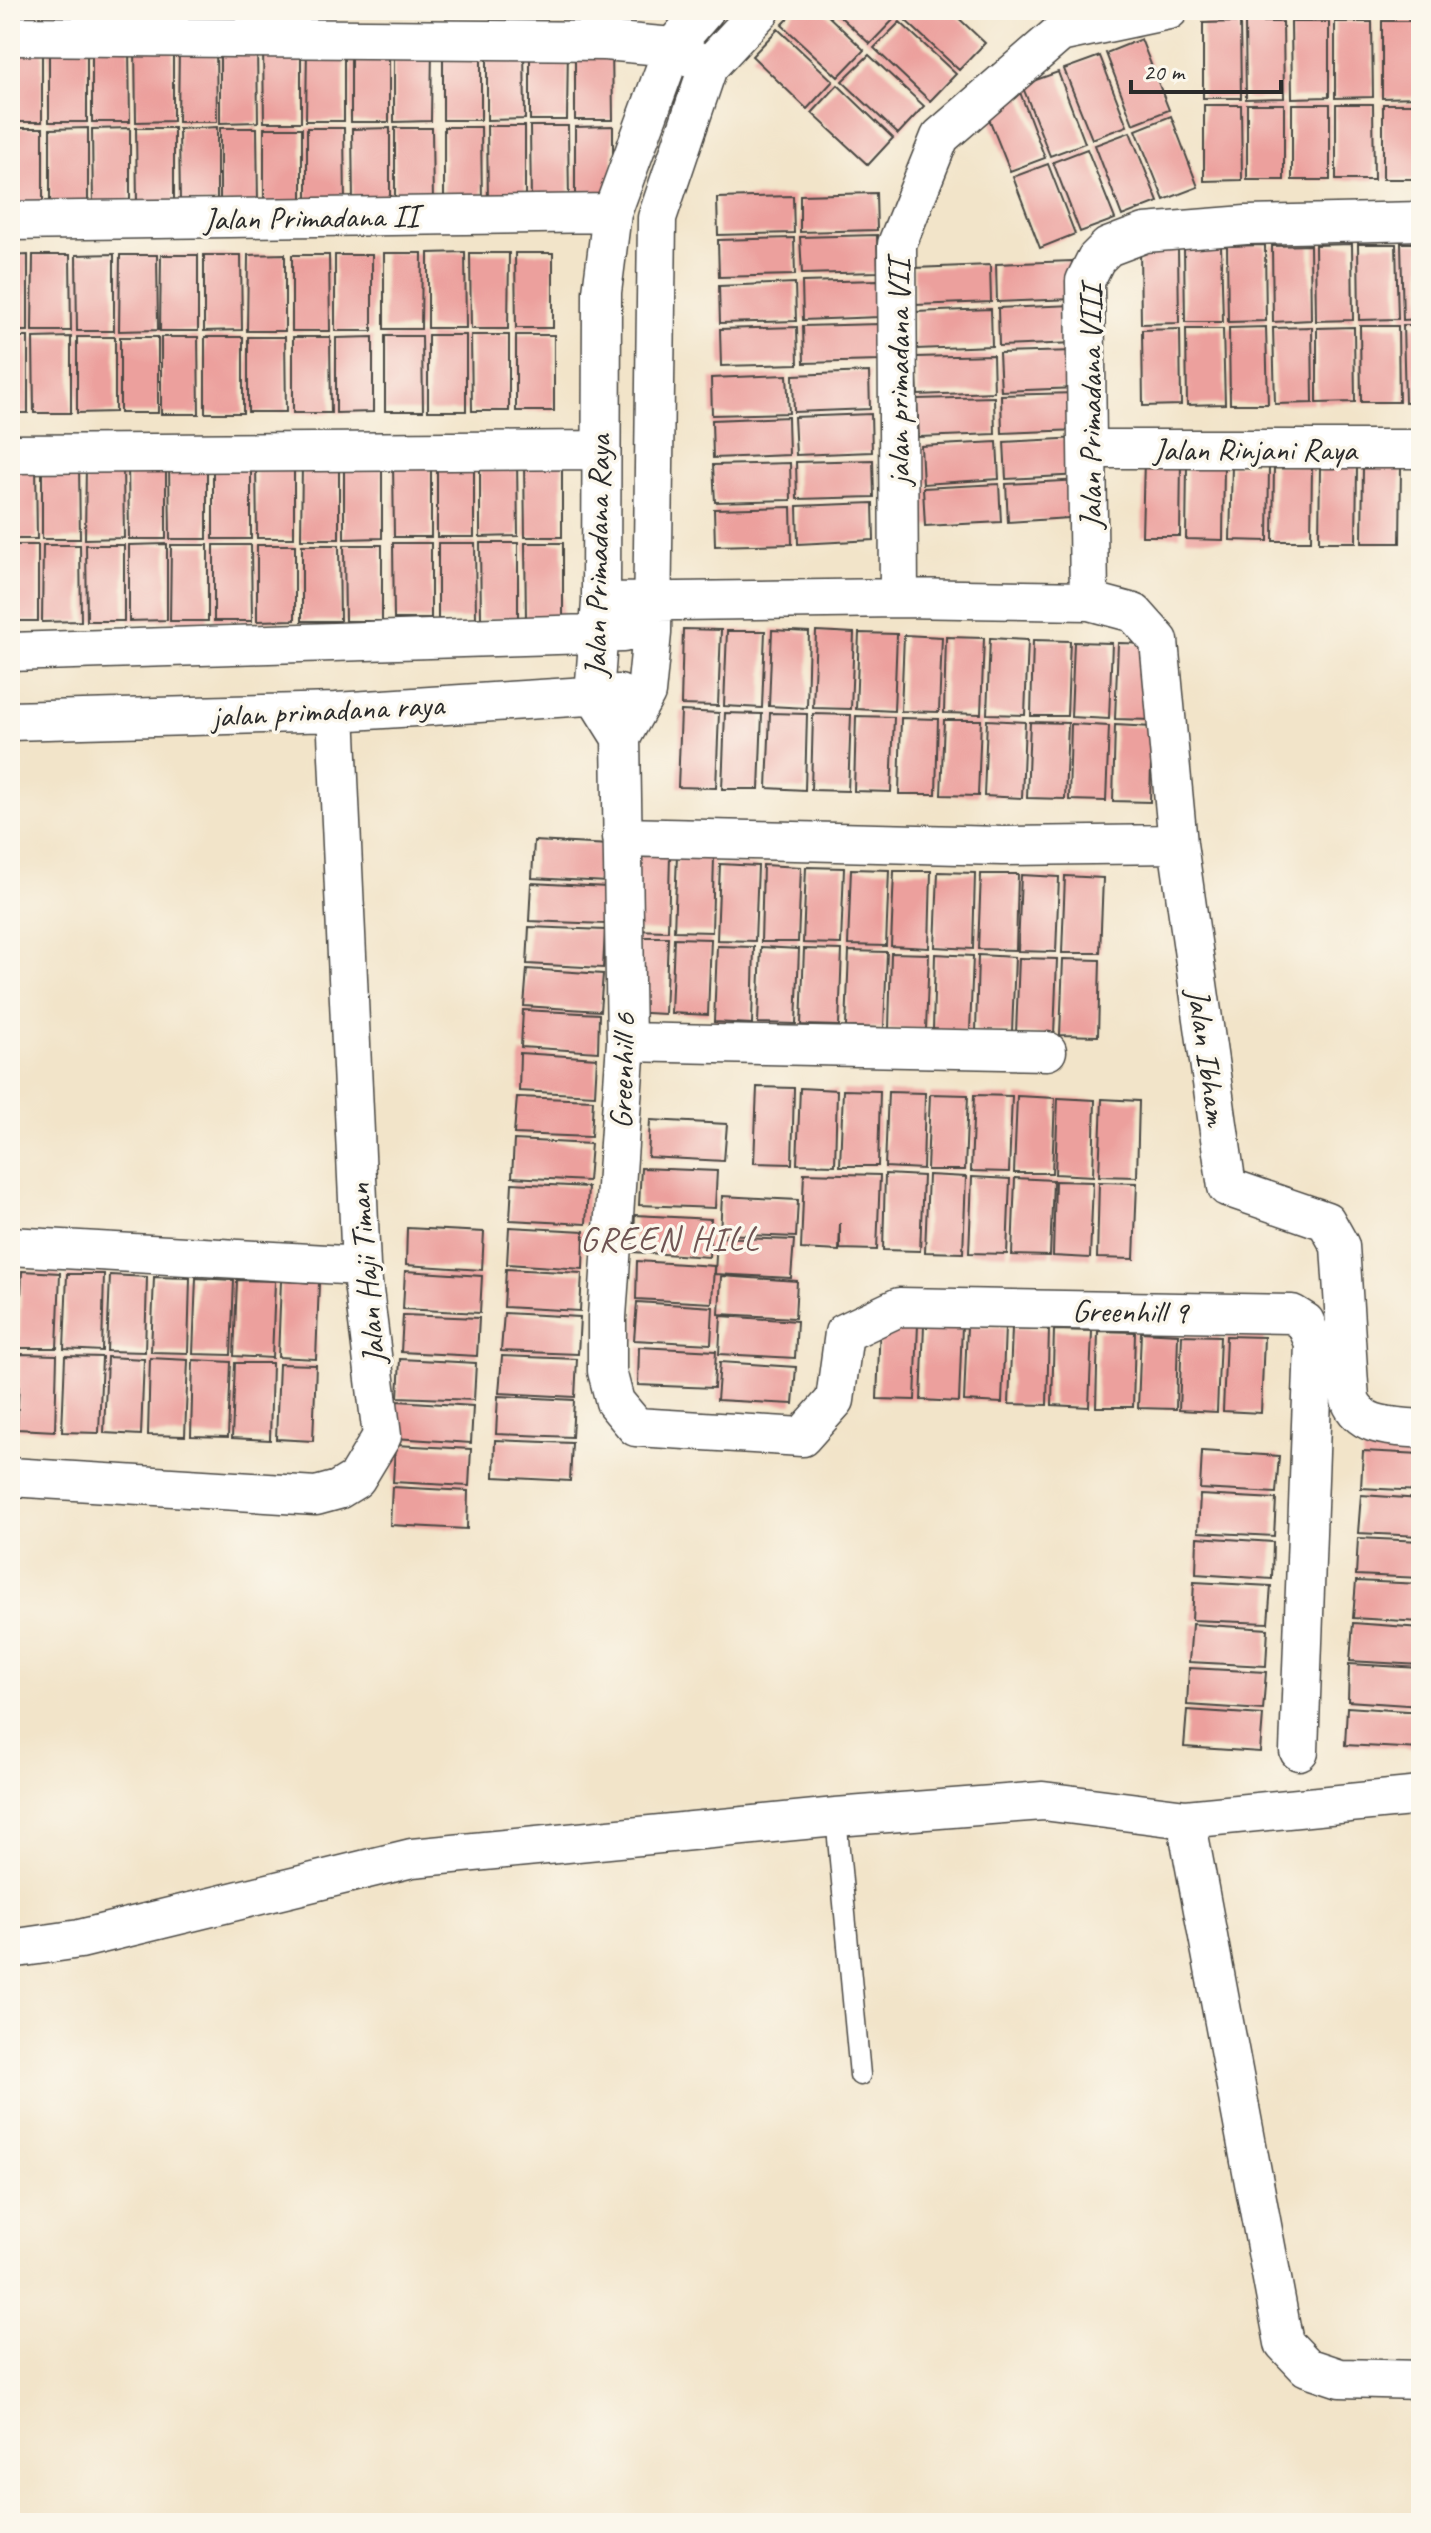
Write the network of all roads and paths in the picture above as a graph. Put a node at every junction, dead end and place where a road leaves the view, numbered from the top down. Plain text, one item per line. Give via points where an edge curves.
1 (705, 10) edge
2 (761, 10) edge
3 (1169, 10) edge
4 (606, 26) edge
5 (10, 36) edge
6 (673, 47) junction
7 (708, 67) junction
8 (612, 213) junction
9 (10, 221) edge
10 (1421, 221) edge
11 (1089, 449) junction
12 (1421, 449) edge
13 (600, 450) junction
14 (10, 454) edge
15 (899, 598) junction
16 (1089, 601) junction
17 (653, 617) junction
18 (600, 618) junction
19 (10, 652) edge
20 (646, 693) junction
21 (594, 695) junction
22 (336, 712) junction
23 (10, 721) edge
24 (621, 738) junction
25 (622, 837) junction
26 (1178, 844) junction
27 (626, 1042) junction
28 (1047, 1051) dead end
29 (10, 1246) edge
30 (361, 1266) junction
31 (615, 1402) joint
32 (1421, 1429) edge
33 (10, 1477) edge
34 (1299, 1751) dead end
35 (1421, 1796) edge
36 (836, 1817) junction
37 (1186, 1819) junction
38 (10, 1949) edge
39 (860, 2075) dead end
40 (1421, 2380) edge

1 - 6 street, Jalan Primadana Raya
2 - 7 street, Jalan Primadana Raya
3 - 15 street, jalan primadana VII via 1060,33 940,137 897,244
4 - 5 street
4 - 6 street
6 - 7 street
6 - 8 street, Jalan Primadana Raya
7 - 17 street, Jalan Primadana Raya via 657,218
8 - 9 street, Jalan Primadana II
8 - 13 street, Jalan Primadana Raya via 602,292
10 - 11 street, Jalan Primadana VIII via 1145,233 1108,247 1085,281
11 - 12 street, Jalan Rinjani Raya
11 - 16 street, Jalan Primadana VIII
13 - 14 street
13 - 18 street, Jalan Primadana Raya
15 - 16 street, Jalan Ibham
15 - 17 street, Jalan Ibham
16 - 26 street, Jalan Ibham via 1134,613 1159,641
17 - 18 street, Jalan Ibham
17 - 20 street, Jalan Primadana Raya
18 - 19 street, Jalan Ibham
18 - 21 street, Jalan Primadana Raya
20 - 21 street, jalan primadana raya
20 - 24 street, Jalan Primadana Raya
21 - 22 street, jalan primadana raya
21 - 24 street, Jalan Primadana Raya
22 - 23 street, jalan primadana raya
22 - 30 street, Jalan Haji Timan
24 - 25 street, Greenhill 6
25 - 26 street via 1002,846
25 - 27 street, Greenhill 6
26 - 32 street, Jalan Ibham via 1227,1187 1326,1221 1340,1246 1355,1413 1369,1423
27 - 28 street
27 - 31 street, Greenhill 6 via 607,1317 607,1371
29 - 30 street
30 - 33 street, Jalan Haji Timan via 382,1436 371,1459 347,1484 316,1496
31 - 34 street, Greenhill 9 via 636,1427 802,1437 835,1400 844,1333 899,1307 1292,1314 1305,1322 1314,1343
35 - 37 street
36 - 37 street via 1043,1801
36 - 38 street via 412,1858 80,1939
36 - 39 lane
37 - 40 street via 1284,2343 1307,2367 1340,2378

